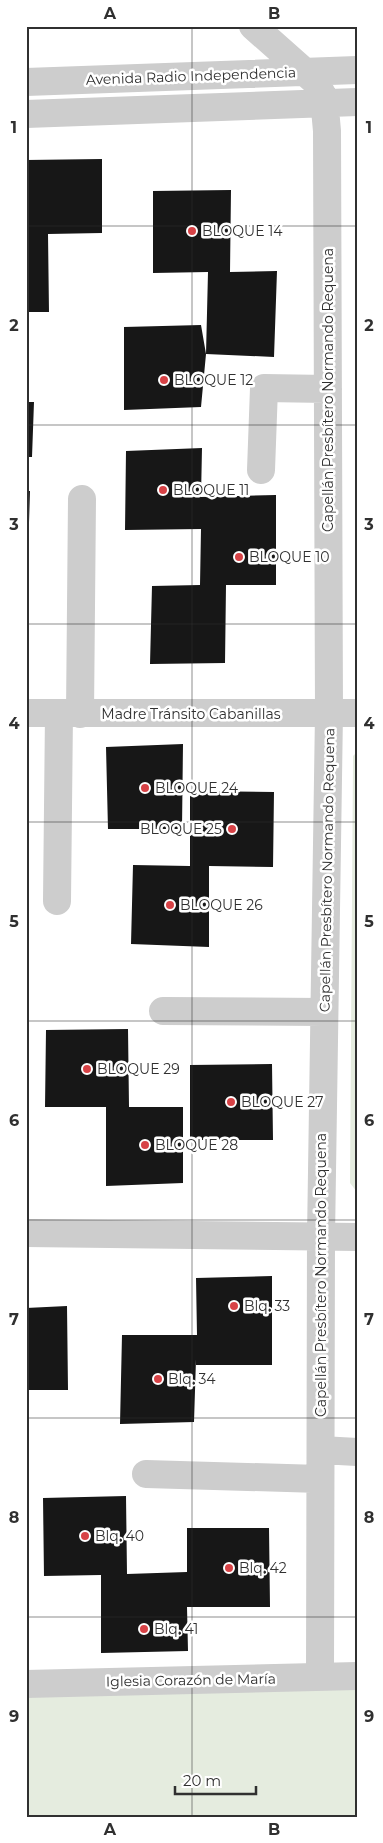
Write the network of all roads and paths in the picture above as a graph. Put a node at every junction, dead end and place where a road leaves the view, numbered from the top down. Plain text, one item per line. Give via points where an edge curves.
1 (253, 26) edge
2 (357, 70) edge
3 (304, 71) junction
4 (26, 82) edge
5 (357, 102) edge
6 (324, 103) junction
7 (26, 114) edge
8 (328, 389) junction
9 (262, 470) dead end
10 (82, 499) dead end
11 (26, 713) edge
12 (70, 713) junction
13 (329, 713) junction
14 (357, 713) edge
15 (57, 901) dead end
16 (163, 1011) dead end
17 (324, 1012) junction
18 (26, 1233) edge
19 (321, 1237) junction
20 (357, 1237) edge
21 (321, 1450) junction
22 (357, 1452) edge
23 (146, 1474) dead end
24 (320, 1479) junction
25 (357, 1676) edge
26 (320, 1677) junction
27 (26, 1684) edge

1 - 3 street, Capellán Presbítero Normando Requena
2 - 3 street, Avenida Radio Independencia
3 - 4 street, Avenida Radio Independencia
3 - 6 street, Capellán Presbítero Normando Requena via 315,81
5 - 6 street
6 - 7 street
6 - 8 street, Capellán Presbítero Normando Requena via 327,131
8 - 9 street via 264,388
8 - 13 street, Capellán Presbítero Normando Requena
10 - 12 street
11 - 12 street, Madre Tránsito Cabanillas
12 - 13 street, Madre Tránsito Cabanillas
12 - 15 street
13 - 14 street, Madre Tránsito Cabanillas
13 - 17 street, Capellán Presbítero Normando Requena
16 - 17 street
17 - 19 street, Capellán Presbítero Normando Requena
18 - 19 street
19 - 20 street
19 - 21 street, Capellán Presbítero Normando Requena
21 - 22 street
21 - 24 street, Capellán Presbítero Normando Requena
23 - 24 street
24 - 26 street, Capellán Presbítero Normando Requena
25 - 26 street, Iglesia Corazón de María
26 - 27 street, Iglesia Corazón de María

